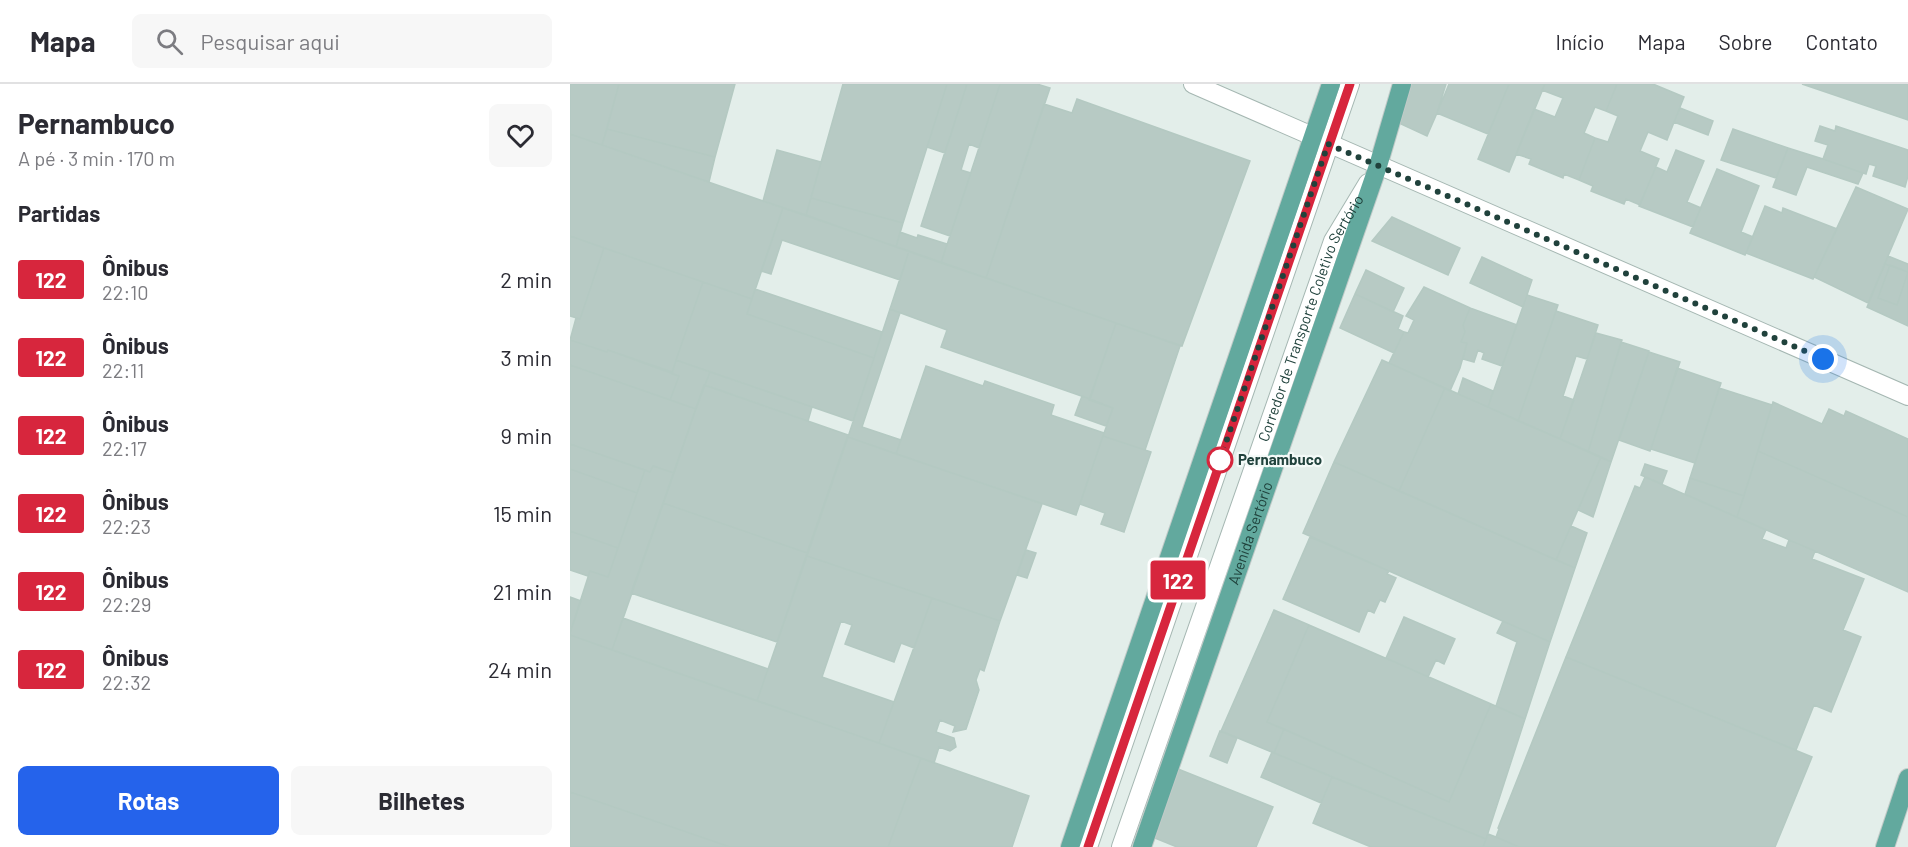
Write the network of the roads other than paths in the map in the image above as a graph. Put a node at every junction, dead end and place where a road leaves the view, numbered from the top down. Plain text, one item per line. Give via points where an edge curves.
1 (1193, 84) edge
2 (1330, 84) edge
3 (1350, 84) edge
4 (1402, 84) edge
5 (1320, 140) junction
6 (1378, 166) junction
7 (1908, 396) edge
8 (1908, 778) edge
9 (1070, 847) edge
10 (1088, 847) edge
11 (1121, 847) edge
12 (1142, 847) edge
13 (1885, 847) edge

1 - 5 street
2 - 5 main road
3 - 5 street
4 - 6 main road, Avenida Sertório
5 - 6 street
5 - 9 main road
5 - 10 street
6 - 7 street
6 - 11 street, Corredor de Transporte Coletivo Sertório via 1333,241
6 - 12 main road, Avenida Sertório
8 - 13 main road

